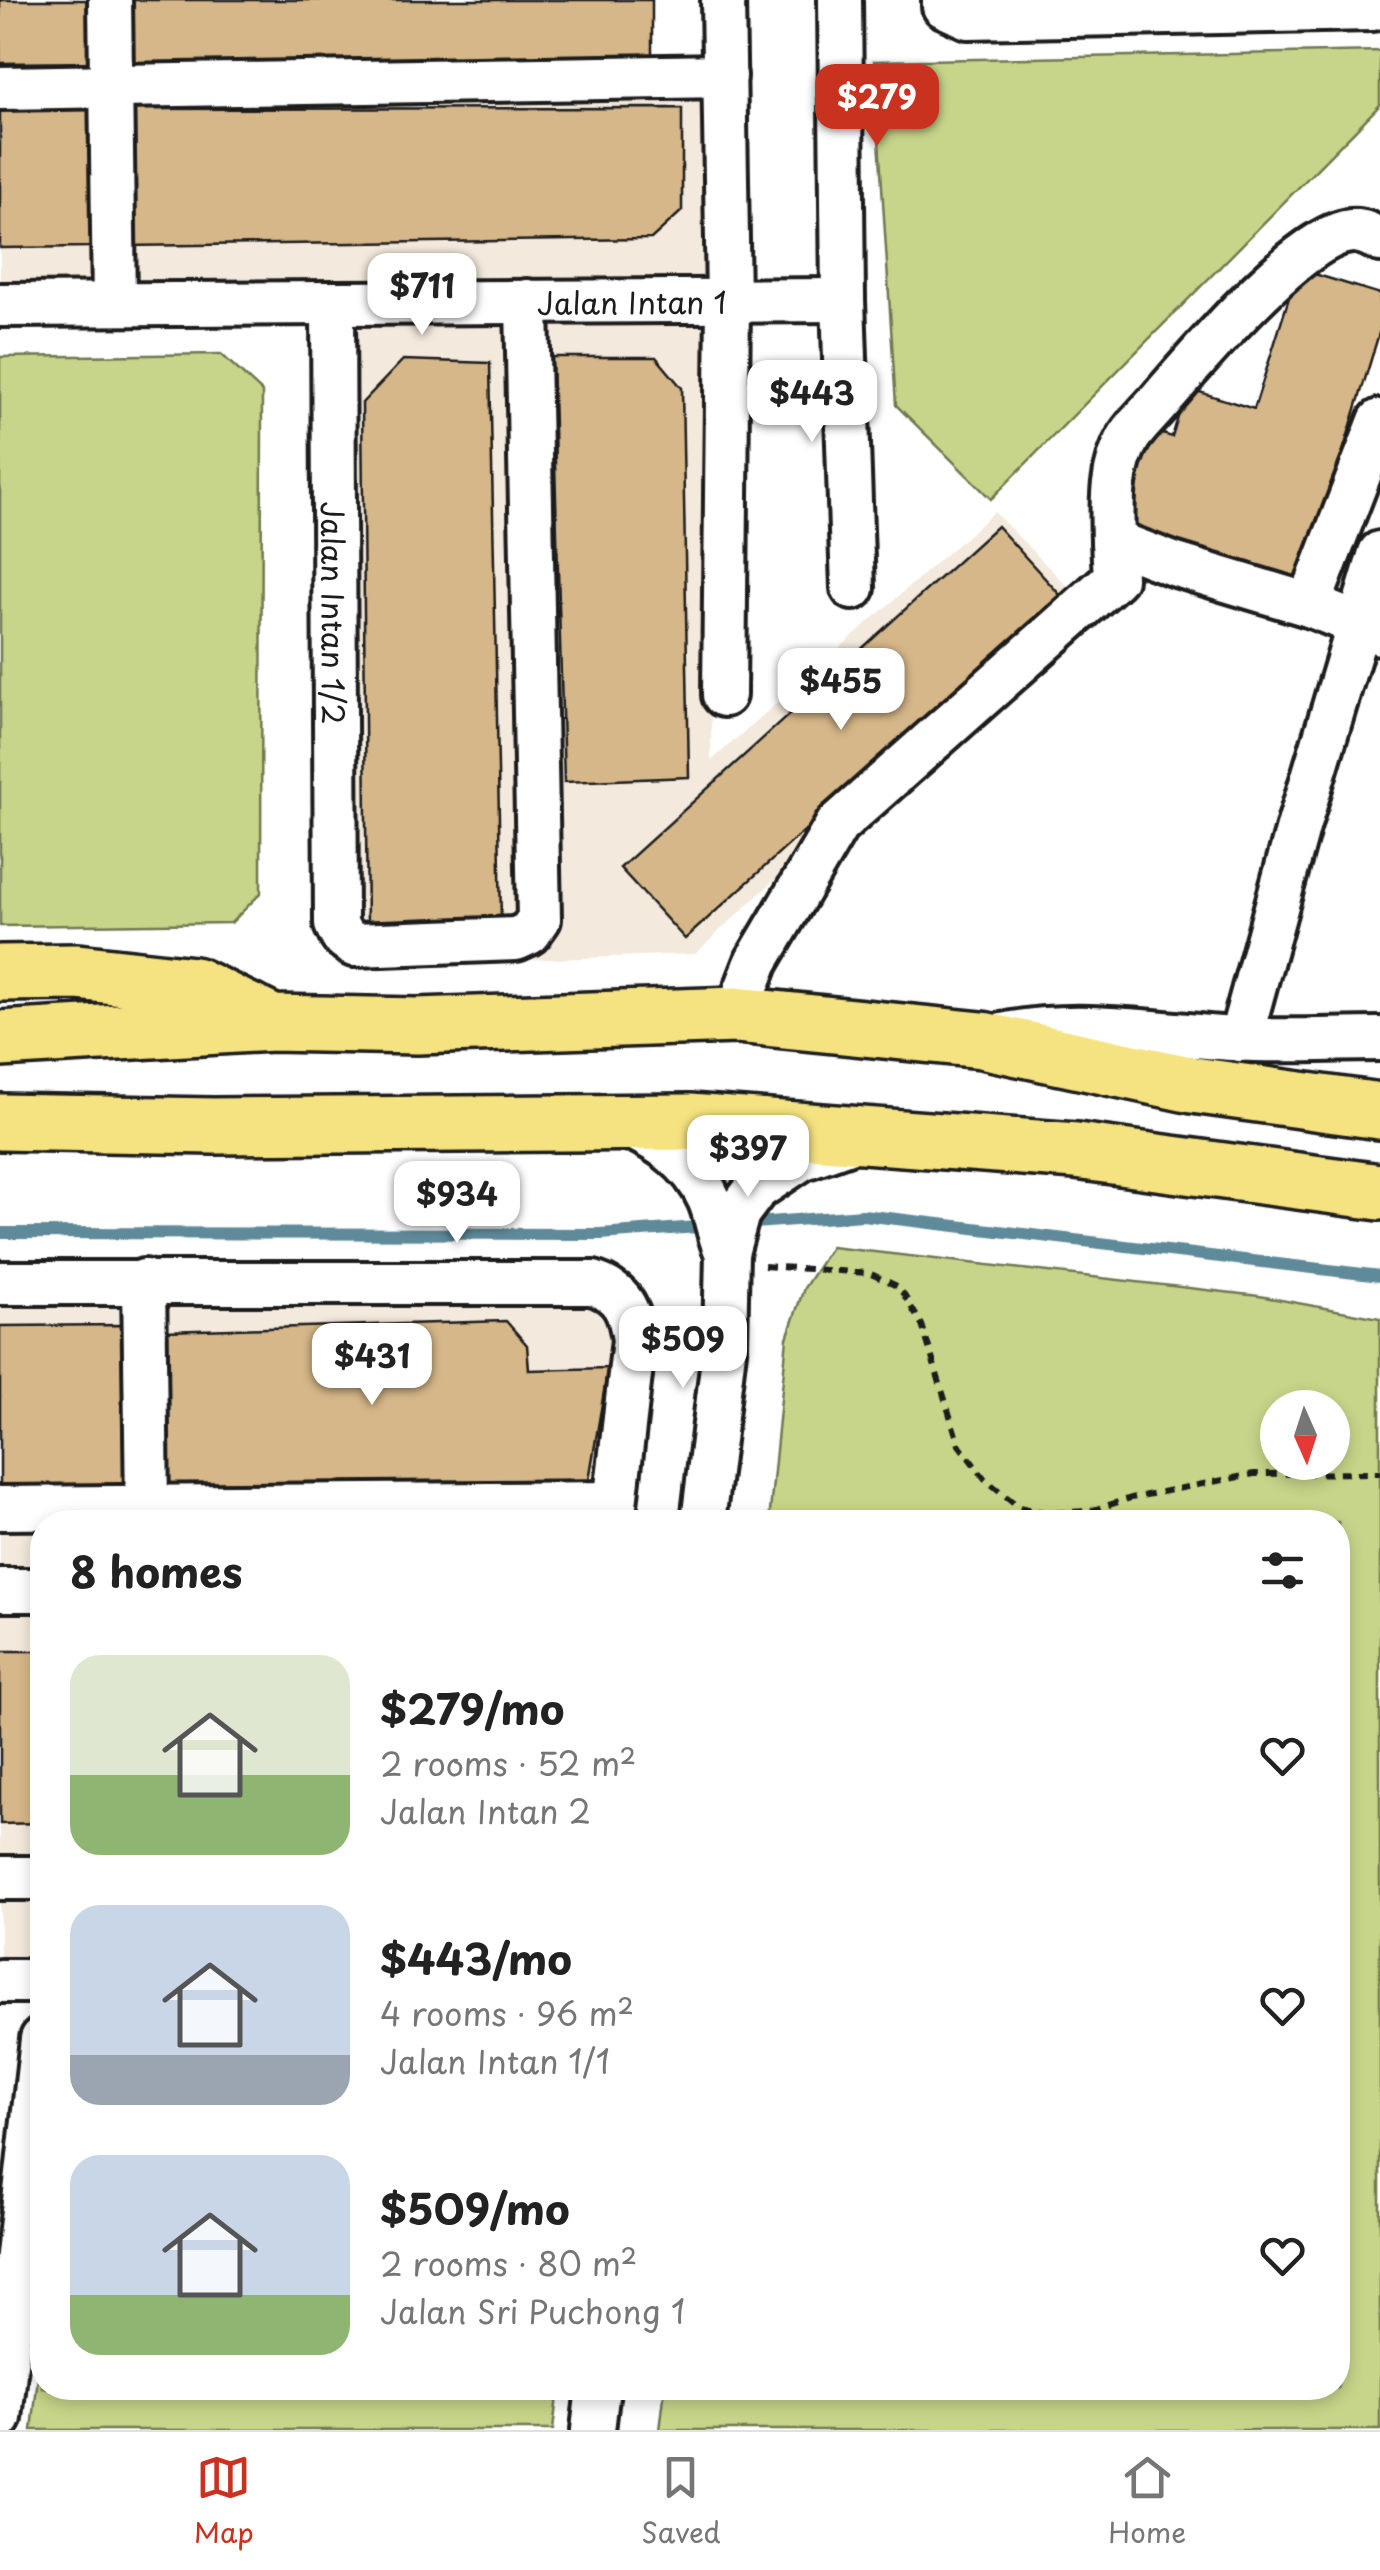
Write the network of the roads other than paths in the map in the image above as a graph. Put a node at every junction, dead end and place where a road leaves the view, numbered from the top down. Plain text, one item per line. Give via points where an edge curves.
1 (110, 0) edge
2 (723, 0) edge
3 (840, 0) edge
4 (944, 0) edge
5 (1380, 3) edge
6 (725, 76) junction
7 (111, 86) junction
8 (0, 88) edge
9 (1380, 240) edge
10 (728, 300) junction
11 (843, 300) junction
12 (527, 301) junction
13 (333, 303) junction
14 (114, 304) junction
15 (0, 305) edge
16 (1380, 422) edge
17 (1113, 542) junction
18 (1380, 552) edge
19 (853, 588) dead end
20 (1309, 605) junction
21 (1370, 629) edge
22 (724, 695) dead end
23 (0, 973) edge
24 (736, 1014) junction
25 (272, 1023) junction
26 (1380, 1039) edge
27 (0, 1040) edge
28 (982, 1040) junction
29 (1240, 1040) junction
30 (1380, 1111) edge
31 (0, 1122) edge
32 (620, 1122) junction
33 (867, 1135) junction
34 (1380, 1192) edge
35 (727, 1248) junction
36 (144, 1281) junction
37 (0, 1283) edge
38 (148, 1507) junction
39 (0, 1508) edge
40 (428, 1510) edge
41 (614, 1510) edge
42 (705, 1510) edge
43 (0, 1590) edge
44 (30, 1590) edge
45 (0, 1878) edge
46 (30, 1878) edge
47 (0, 1981) edge
48 (30, 1981) edge
49 (30, 2147) edge
50 (597, 2400) edge
51 (0, 2418) edge
52 (593, 2430) edge

1 - 7 street
2 - 6 street
3 - 11 street
4 - 5 street via 968,17 1372,9
6 - 7 street
6 - 10 street
7 - 8 street
7 - 14 street
9 - 17 street via 1349,230 1311,250 1260,290 1184,374 1128,438 1112,484
10 - 11 street, Jalan Intan 1
10 - 12 street, Jalan Intan 1
10 - 22 street
11 - 19 street
12 - 13 street, Jalan Intan 1
12 - 13 street, Jalan Intan 1/2 via 539,919 516,939 354,944 336,924
13 - 14 street, Jalan Intan 1
14 - 15 street, Jalan Intan 1
16 - 20 street
17 - 20 street
17 - 24 street via 1114,578 837,825 757,960
18 - 21 street
20 - 21 street
21 - 29 street via 1299,824
23 - 25 highway via 77,972 194,986
24 - 25 highway via 416,1026
24 - 28 highway
25 - 27 highway
26 - 29 street
28 - 29 street via 1072,1028
28 - 30 highway via 1193,1085
31 - 32 highway
32 - 33 highway
32 - 35 street via 652,1136 696,1174
33 - 34 highway via 1076,1151
33 - 35 street via 801,1159 756,1189 738,1213
35 - 42 street via 726,1342
36 - 37 street
36 - 38 street
36 - 41 street via 594,1283 611,1289 624,1302 634,1340
38 - 39 street
38 - 40 street
43 - 44 street
45 - 46 street
47 - 48 street
49 - 51 street
50 - 52 street

